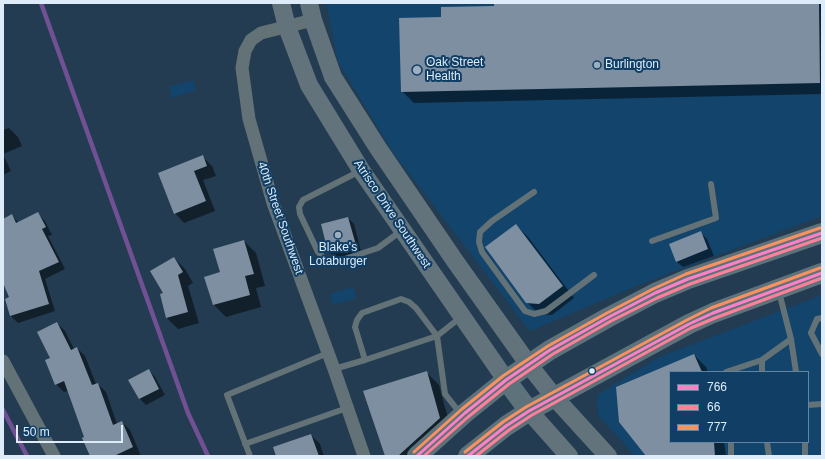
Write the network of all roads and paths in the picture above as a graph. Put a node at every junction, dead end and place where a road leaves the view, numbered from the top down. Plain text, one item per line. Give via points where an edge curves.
1 (281, 3) edge
2 (309, 3) edge
3 (313, 20) junction
4 (287, 27) junction
5 (361, 170) junction
6 (711, 184) dead end
7 (534, 192) dead end
8 (402, 230) junction
9 (822, 233) edge
10 (652, 241) dead end
11 (822, 273) edge
12 (594, 275) dead end
13 (779, 289) junction
14 (462, 316) junction
15 (822, 318) edge
16 (437, 336) junction
17 (791, 339) junction
18 (328, 353) junction
19 (822, 354) edge
20 (365, 360) junction
21 (762, 360) junction
22 (3, 361) edge
23 (529, 365) junction
24 (334, 369) junction
25 (729, 371) edge
26 (762, 371) edge
27 (796, 371) edge
28 (506, 380) junction
29 (555, 398) junction
30 (822, 404) edge
31 (809, 405) edge
32 (347, 408) junction
33 (529, 411) junction
34 (462, 416) junction
35 (731, 443) edge
36 (768, 443) edge
37 (805, 443) edge
38 (246, 444) junction
39 (476, 454) edge
40 (54, 456) edge
41 (250, 456) edge
42 (364, 456) edge
43 (417, 456) edge
44 (569, 456) edge
45 (608, 456) edge
46 (732, 456) edge
47 (769, 456) edge
48 (805, 456) edge

1 - 4 main road, Atrisco Drive Southwest
2 - 3 main road
3 - 4 street, 40th Street Southwest
3 - 23 main road via 333,77 403,184
4 - 5 main road, Atrisco Drive Southwest via 309,85
4 - 18 street, 40th Street Southwest via 261,33 251,40 244,51 242,68 249,119 273,203
5 - 8 main road, Atrisco Drive Southwest
5 - 8 lane via 303,200 299,207 318,252 326,260 342,260 378,248
6 - 10 lane via 716,218
7 - 12 lane via 480,232 482,252 525,311 534,314 546,311
8 - 14 main road, Atrisco Drive Southwest
9 - 23 main road via 688,279 655,293 550,350
11 - 13 main road
13 - 17 lane
13 - 29 main road via 689,324
14 - 16 lane
14 - 28 main road, Atrisco Drive Southwest
15 - 19 lane via 817,320 811,333
16 - 20 lane
16 - 20 lane via 409,302 402,300 362,313 355,327
16 - 34 lane via 446,394
17 - 21 lane
17 - 27 lane
18 - 24 street, 40th Street Southwest
18 - 38 lane via 227,395
20 - 24 lane
21 - 25 lane
21 - 26 lane
22 - 40 street
23 - 28 main road
23 - 29 main road
24 - 32 street, 40th Street Southwest
28 - 33 main road, Atrisco Drive Southwest
28 - 34 main road
29 - 33 main road
29 - 45 main road
30 - 31 lane
32 - 38 lane
32 - 42 street, 40th Street Southwest
33 - 39 main road via 506,426
33 - 44 main road
34 - 43 main road
35 - 46 lane
36 - 47 lane
37 - 48 lane
38 - 41 lane

